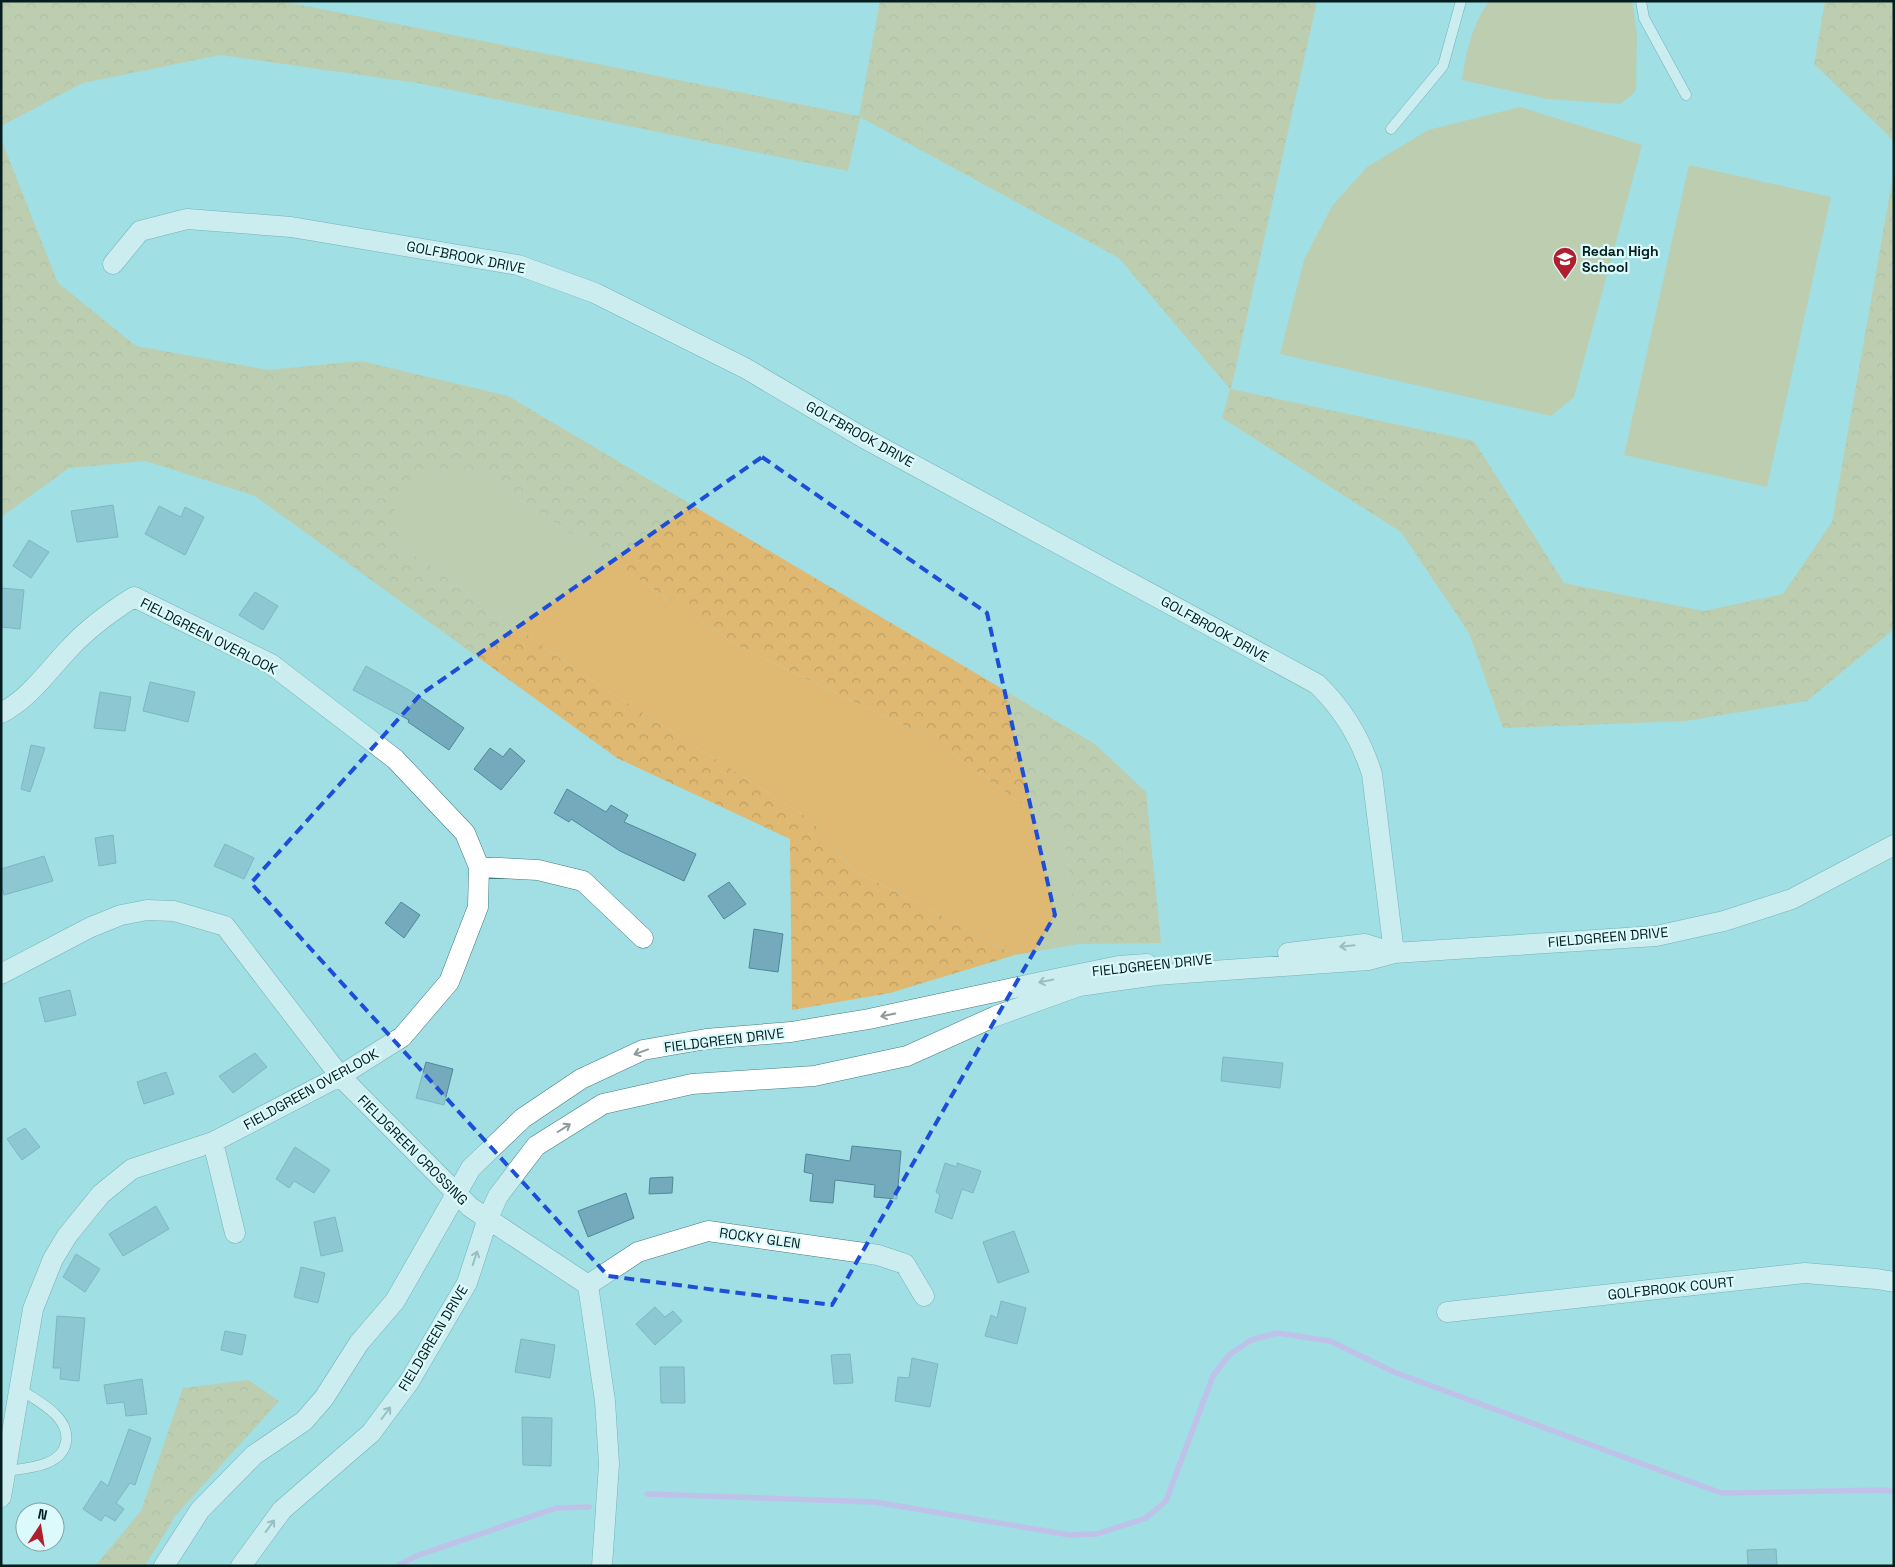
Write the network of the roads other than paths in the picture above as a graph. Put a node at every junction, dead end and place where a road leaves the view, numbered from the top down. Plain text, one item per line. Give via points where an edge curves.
1 (1462, 1) edge
2 (1641, 1) edge
3 (1686, 95) dead end
4 (1391, 129) dead end
5 (113, 264) dead end
6 (1, 713) edge
7 (1894, 845) edge
8 (479, 867) junction
9 (643, 938) dead end
10 (1394, 953) junction
11 (1, 974) edge
12 (340, 1076) junction
13 (213, 1142) junction
14 (455, 1193) junction
15 (488, 1218) junction
16 (235, 1233) dead end
17 (1894, 1282) edge
18 (588, 1285) junction
19 (924, 1296) dead end
20 (1447, 1312) dead end
21 (20, 1388) junction
22 (7, 1471) junction
23 (1, 1497) edge
24 (164, 1566) edge
25 (241, 1566) edge
26 (602, 1566) edge

1 - 4 lane via 1443,66
2 - 3 lane via 1644,18
5 - 10 street, GOLFBROOK DRIVE via 140,231 187,218 292,227 518,265 594,293 746,368 862,437 1317,684 1336,703 1364,748 1372,774
6 - 8 street, FIELDGREEN OVERLOOK via 34,690 68,649 108,614 134,598 271,664 395,759 465,833
7 - 10 street, FIELDGREEN DRIVE via 1792,899 1724,921 1656,936
8 - 9 street via 538,870 584,881
8 - 12 street, FIELDGREEN OVERLOOK via 478,907 449,982 402,1037
10 -> 14 street, FIELDGREEN DRIVE via 1365,944 1119,966 869,1019 643,1050 581,1079 523,1118 471,1168
15 -> 10 street, FIELDGREEN DRIVE via 498,1196 536,1146 603,1104 692,1084 814,1076 907,1056 996,1016 1079,986 1156,975 1368,960
11 - 12 street, FIELDGREEN CROSSING via 121,915 147,910 174,911 225,926
12 - 13 street, FIELDGREEN OVERLOOK
12 - 14 street, FIELDGREEN CROSSING
13 - 16 street
13 - 21 street, FIELDGREEN OVERLOOK via 132,1169 101,1194 67,1236 53,1259 33,1309
14 - 15 street, FIELDGREEN CROSSING
14 - 24 street, FIELDGREEN DRIVE via 395,1301 359,1343 324,1398 304,1421 254,1455 200,1510
15 - 18 street, FIELDGREEN CROSSING
25 -> 15 street, FIELDGREEN DRIVE via 282,1510 371,1433 409,1382 467,1283
17 - 20 street, GOLFBROOK COURT via 1805,1273
18 - 19 street, ROCKY GLEN via 638,1252 708,1231 878,1255 905,1264
18 - 26 street via 605,1401 609,1464
21 - 22 street, FIELDGREEN OVERLOOK
21 - 22 lane via 55,1414 64,1426 67,1438 60,1457 40,1466
22 - 23 street, FIELDGREEN OVERLOOK

